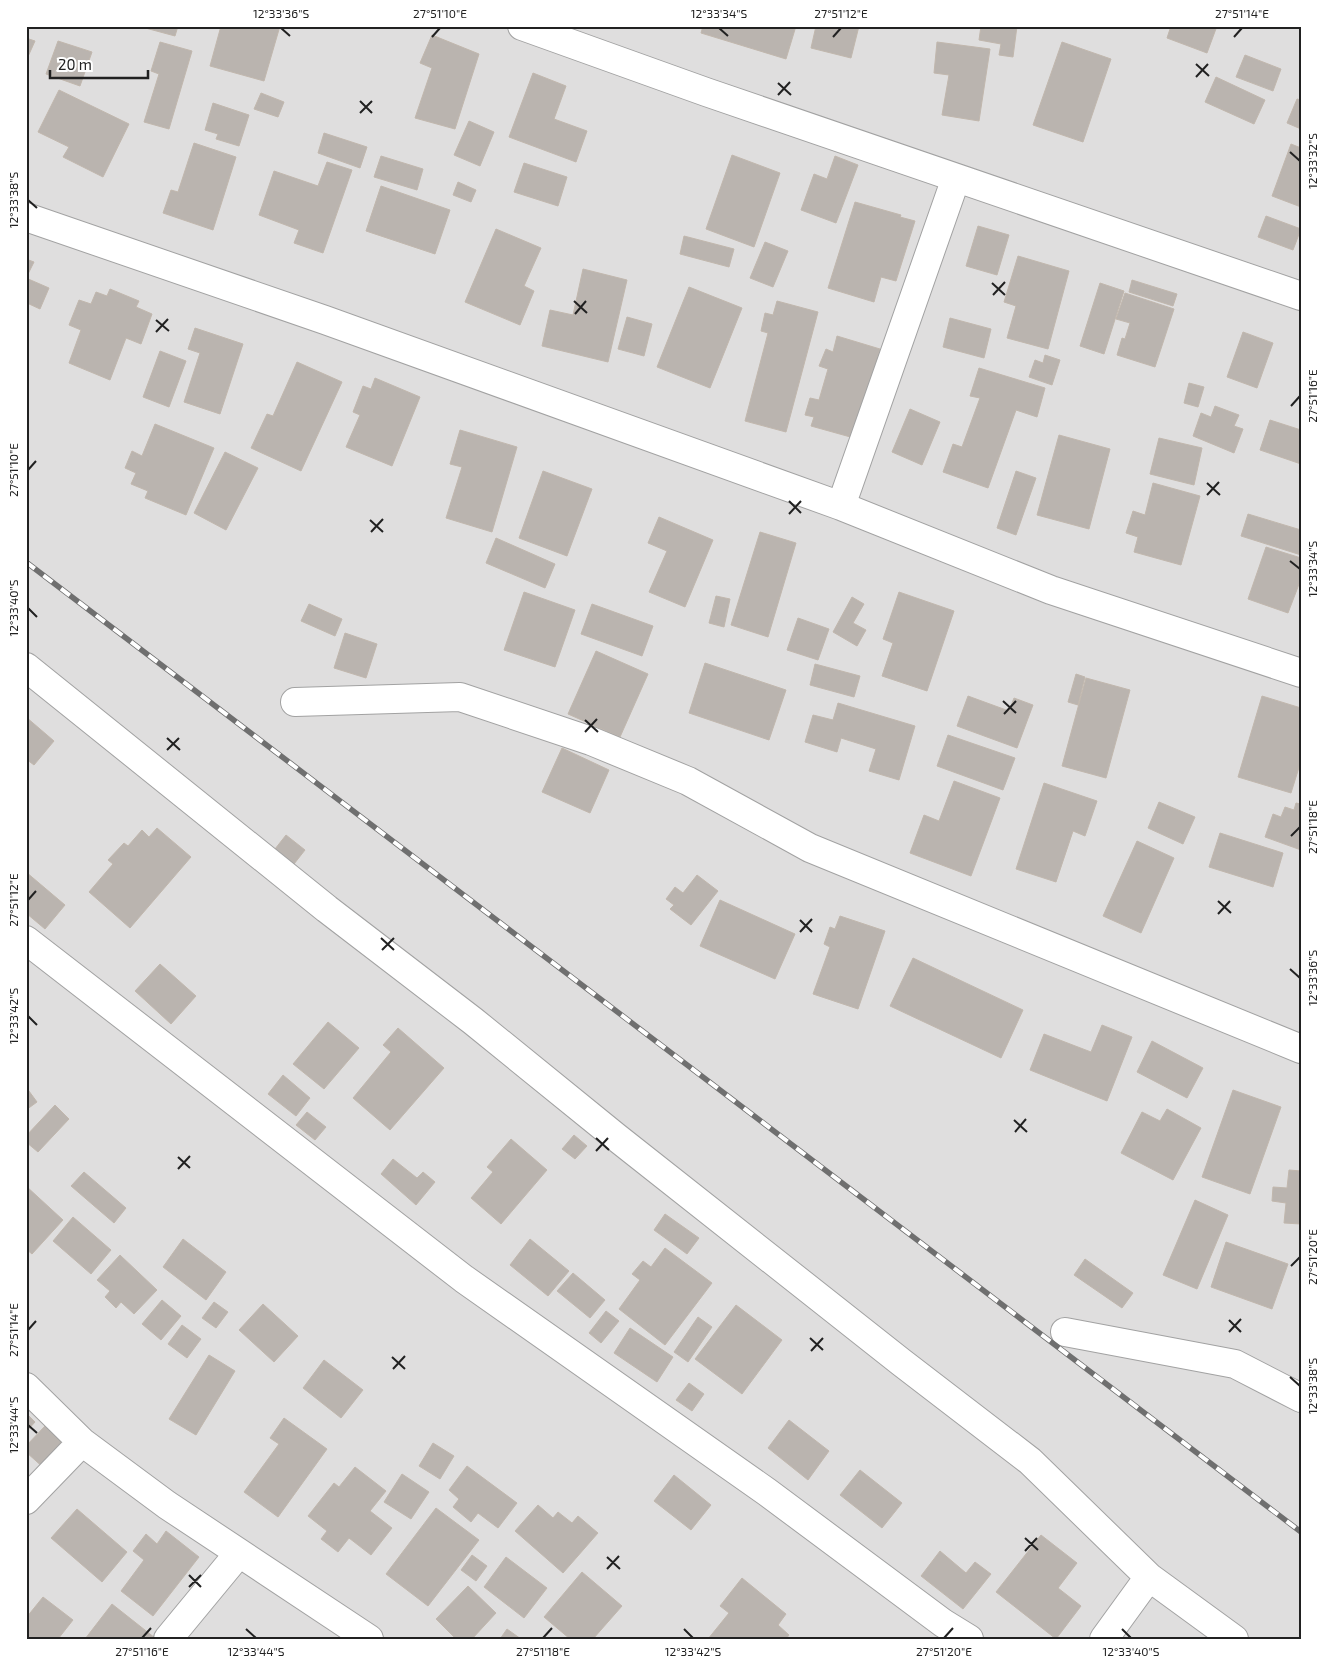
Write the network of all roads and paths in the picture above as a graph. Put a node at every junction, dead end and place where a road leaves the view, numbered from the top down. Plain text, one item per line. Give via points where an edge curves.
1 (522, 26) edge
2 (956, 178) junction
3 (26, 217) edge
4 (1301, 296) edge
5 (841, 506) junction
6 (26, 667) edge
7 (1301, 673) edge
8 (295, 702) dead end
9 (26, 940) edge
10 (1301, 1048) edge
11 (1065, 1332) dead end
12 (26, 1387) edge
13 (1301, 1398) edge
14 (82, 1442) junction
15 (26, 1500) edge
16 (239, 1553) junction
17 (1149, 1577) junction
18 (168, 1639) edge
19 (369, 1639) edge
20 (969, 1639) edge
21 (1104, 1639) edge
22 (1234, 1639) edge

1 - 2 street
2 - 4 street
2 - 5 street
3 - 5 street via 325,320
5 - 7 street via 1050,590
6 - 17 street via 623,1143 1030,1461
8 - 10 street via 460,696 591,741 688,781 810,848
9 - 20 street via 464,1279
11 - 13 street via 1235,1364
12 - 14 street
14 - 15 street
14 - 16 street
16 - 18 street
16 - 19 street
17 - 21 street
17 - 22 street

